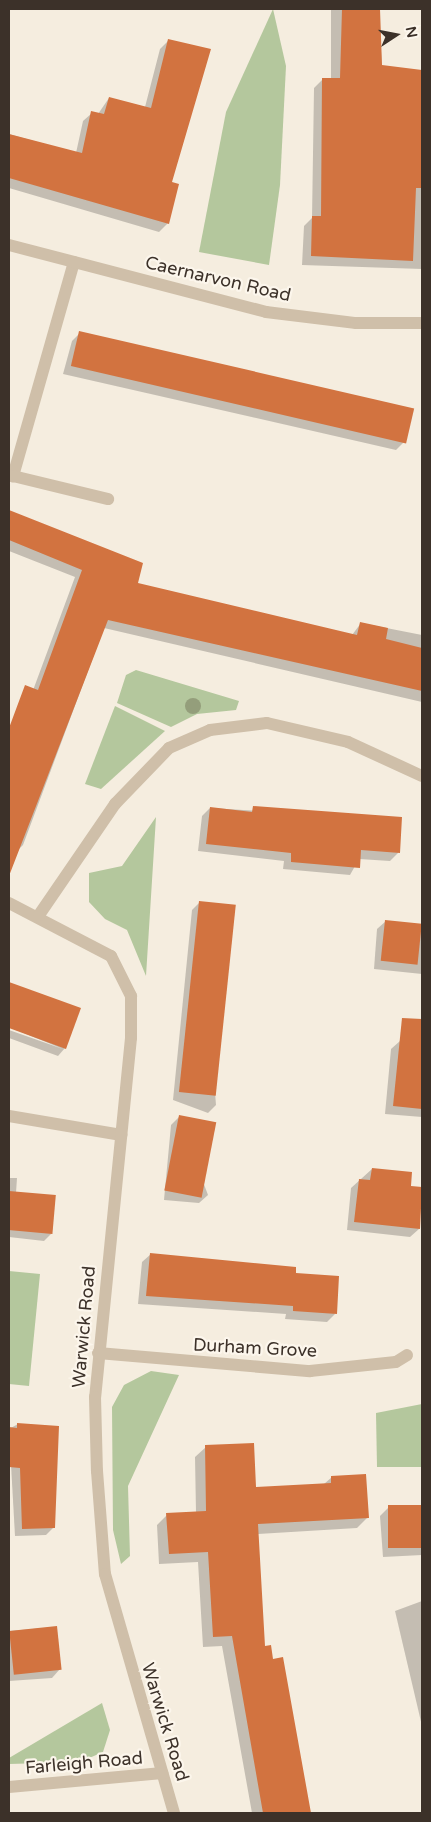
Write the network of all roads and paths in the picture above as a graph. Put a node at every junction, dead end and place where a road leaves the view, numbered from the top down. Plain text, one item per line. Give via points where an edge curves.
1 (9, 245) edge
2 (74, 262) junction
3 (422, 323) edge
4 (108, 499) dead end
5 (422, 776) edge
6 (9, 903) edge
7 (39, 915) junction
8 (9, 1116) edge
9 (121, 1135) junction
10 (98, 1353) junction
11 (407, 1355) dead end
12 (162, 1774) junction
13 (9, 1786) edge
14 (174, 1813) edge

1 - 2 street, Caernarvon Road
2 - 3 street, Caernarvon Road via 266,312 356,323
2 - 4 street via 13,476
5 - 7 street via 348,742 267,723 210,730 169,748 115,804
6 - 7 street, Warwick Road
7 - 9 street, Warwick Road via 111,956 131,996
8 - 9 street
9 - 10 street, Warwick Road
10 - 11 street, Durham Grove via 310,1371 396,1362
10 - 12 street, Warwick Road via 96,1471 105,1574
12 - 13 street, Farleigh Road
12 - 14 street, Warwick Road

